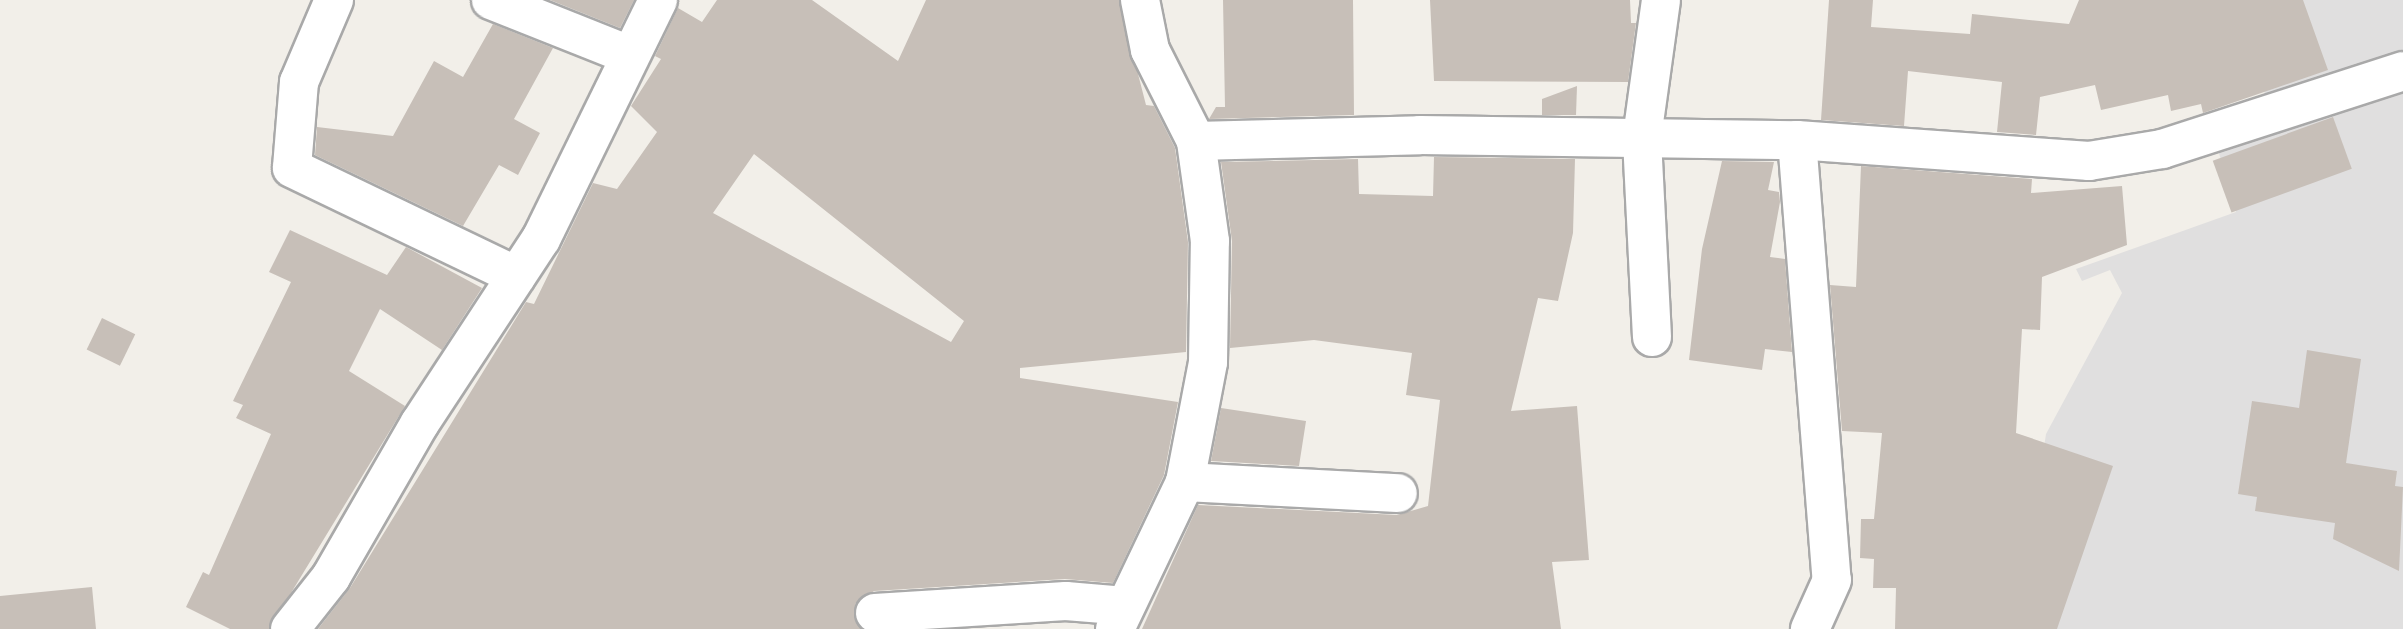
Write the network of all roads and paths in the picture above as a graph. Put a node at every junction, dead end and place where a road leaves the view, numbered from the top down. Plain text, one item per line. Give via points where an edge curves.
1 (334, 0) edge
2 (491, 0) edge
3 (658, 0) edge
4 (1140, 0) edge
5 (1661, 0) edge
6 (629, 55) junction
7 (2403, 71) edge
8 (1642, 137) junction
9 (1797, 140) junction
10 (1196, 141) junction
11 (516, 276) junction
12 (1652, 337) dead end
13 (1185, 482) junction
14 (1398, 494) dead end
15 (875, 612) dead end
16 (1120, 617) edge
17 (290, 629) edge
18 (1810, 629) edge

1 - 11 street via 299,82 292,168
2 - 6 street
3 - 6 street
4 - 10 street via 1150,50
5 - 8 street
6 - 11 street
7 - 9 street via 2162,149 2089,160
8 - 9 street
8 - 10 street via 1307,135
8 - 12 street
9 - 18 street via 1832,580
10 - 13 street via 1210,241 1208,362
11 - 17 street via 419,423 331,577
13 - 14 street
13 - 16 street
15 - 16 street via 1066,601

